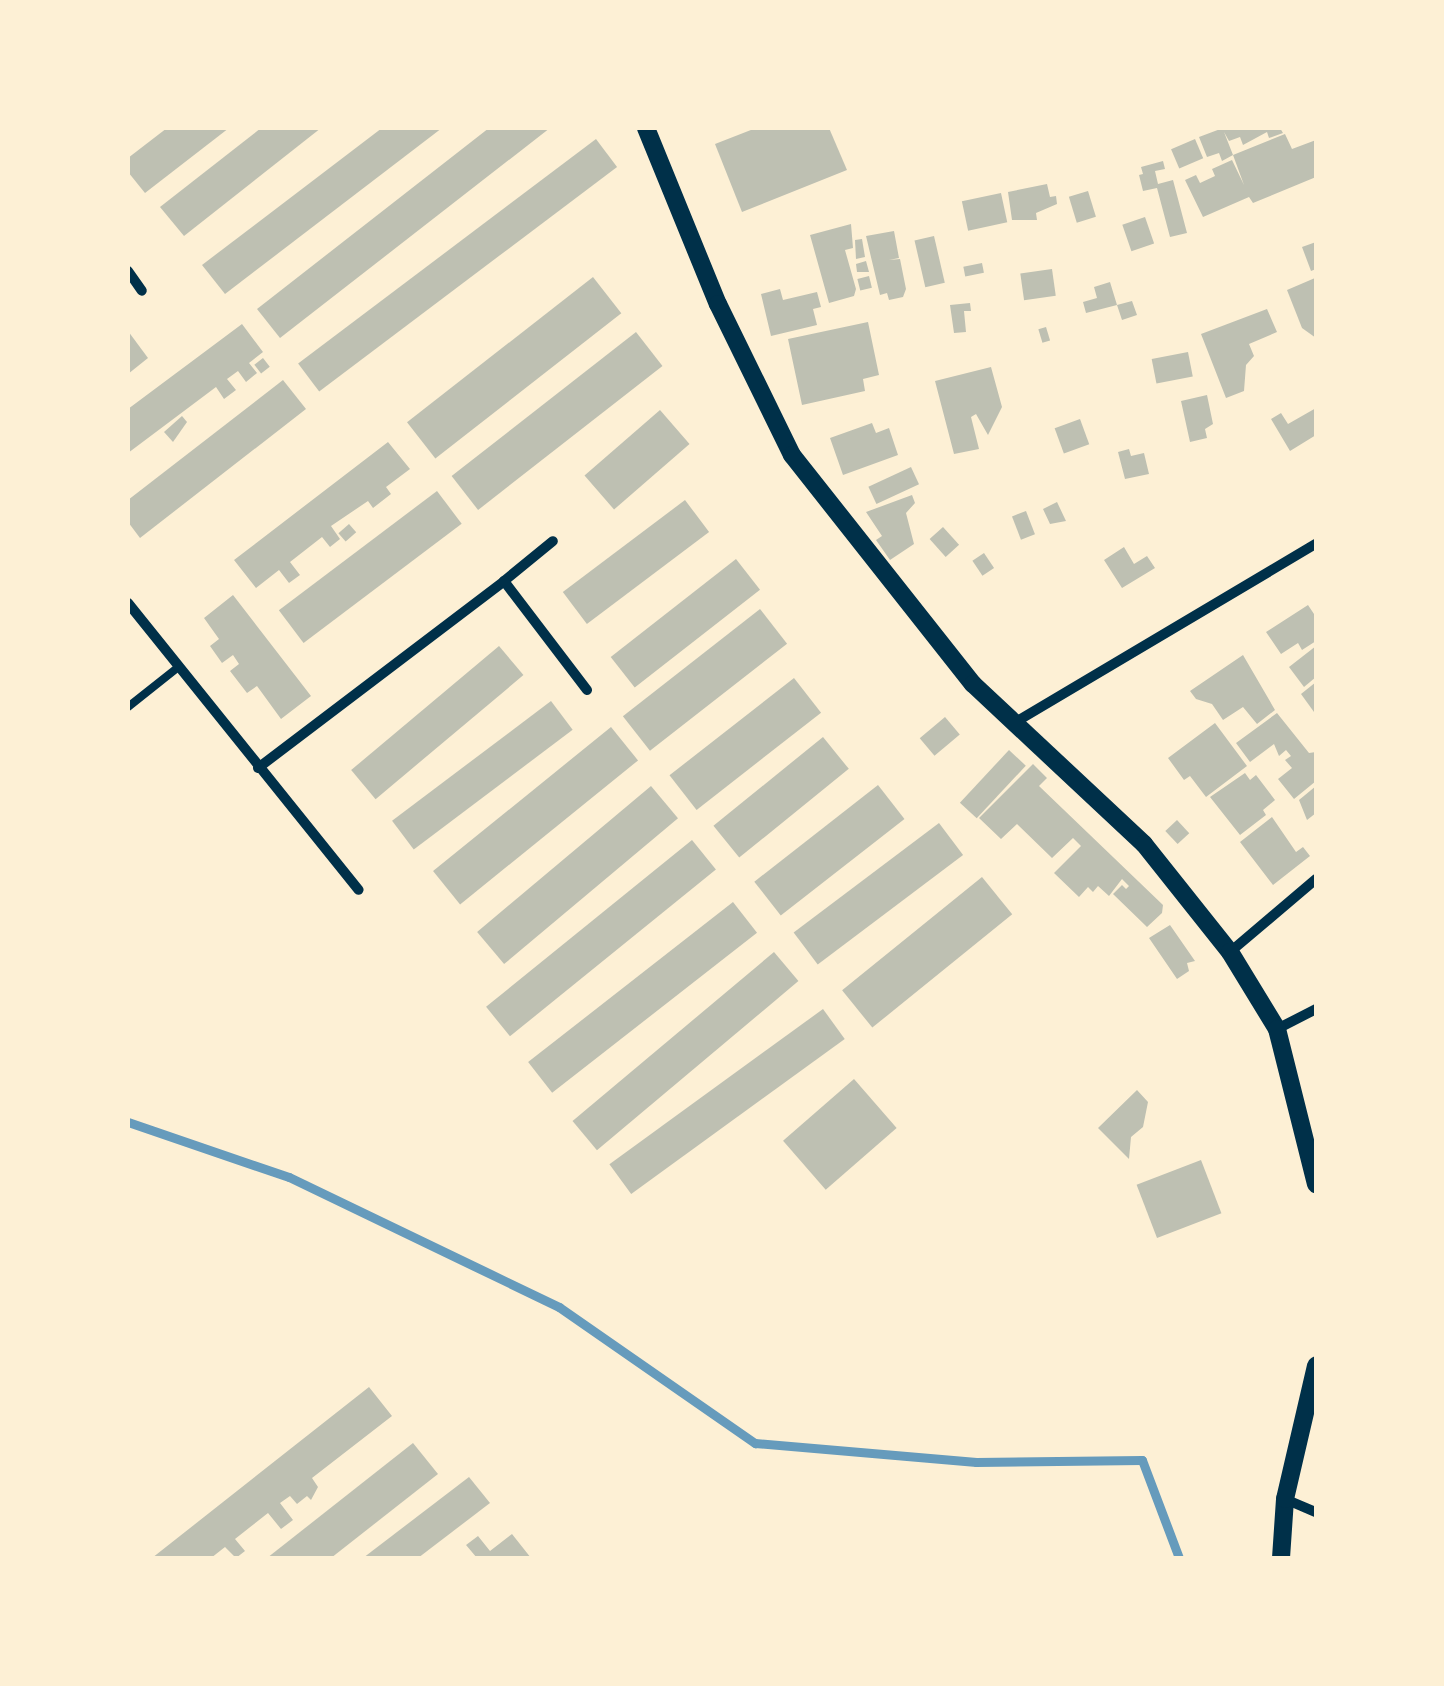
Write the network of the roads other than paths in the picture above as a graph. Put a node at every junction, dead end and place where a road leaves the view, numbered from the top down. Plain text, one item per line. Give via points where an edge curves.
1 (646, 128) edge
2 (128, 272) edge
3 (142, 290) dead end
4 (553, 540) dead end
5 (1316, 544) edge
6 (504, 581) junction
7 (128, 603) edge
8 (177, 668) junction
9 (588, 690) dead end
10 (128, 707) edge
11 (1014, 723) junction
12 (258, 768) junction
13 (1316, 878) edge
14 (359, 890) dead end
15 (1230, 952) junction
16 (1316, 1009) edge
17 (1277, 1029) junction
18 (1316, 1184) edge
19 (1316, 1366) edge
20 (1285, 1499) junction
21 (1316, 1512) edge
22 (1281, 1558) edge

1 - 11 street via 718,304 792,455 973,684
2 - 3 street
4 - 6 street
5 - 11 street
6 - 9 street
6 - 12 street
7 - 8 street
8 - 10 lane
8 - 12 street
11 - 15 street via 1144,844
12 - 14 street
13 - 15 street
15 - 17 street
16 - 17 street
17 - 18 street
19 - 20 street
20 - 21 street
20 - 22 street

